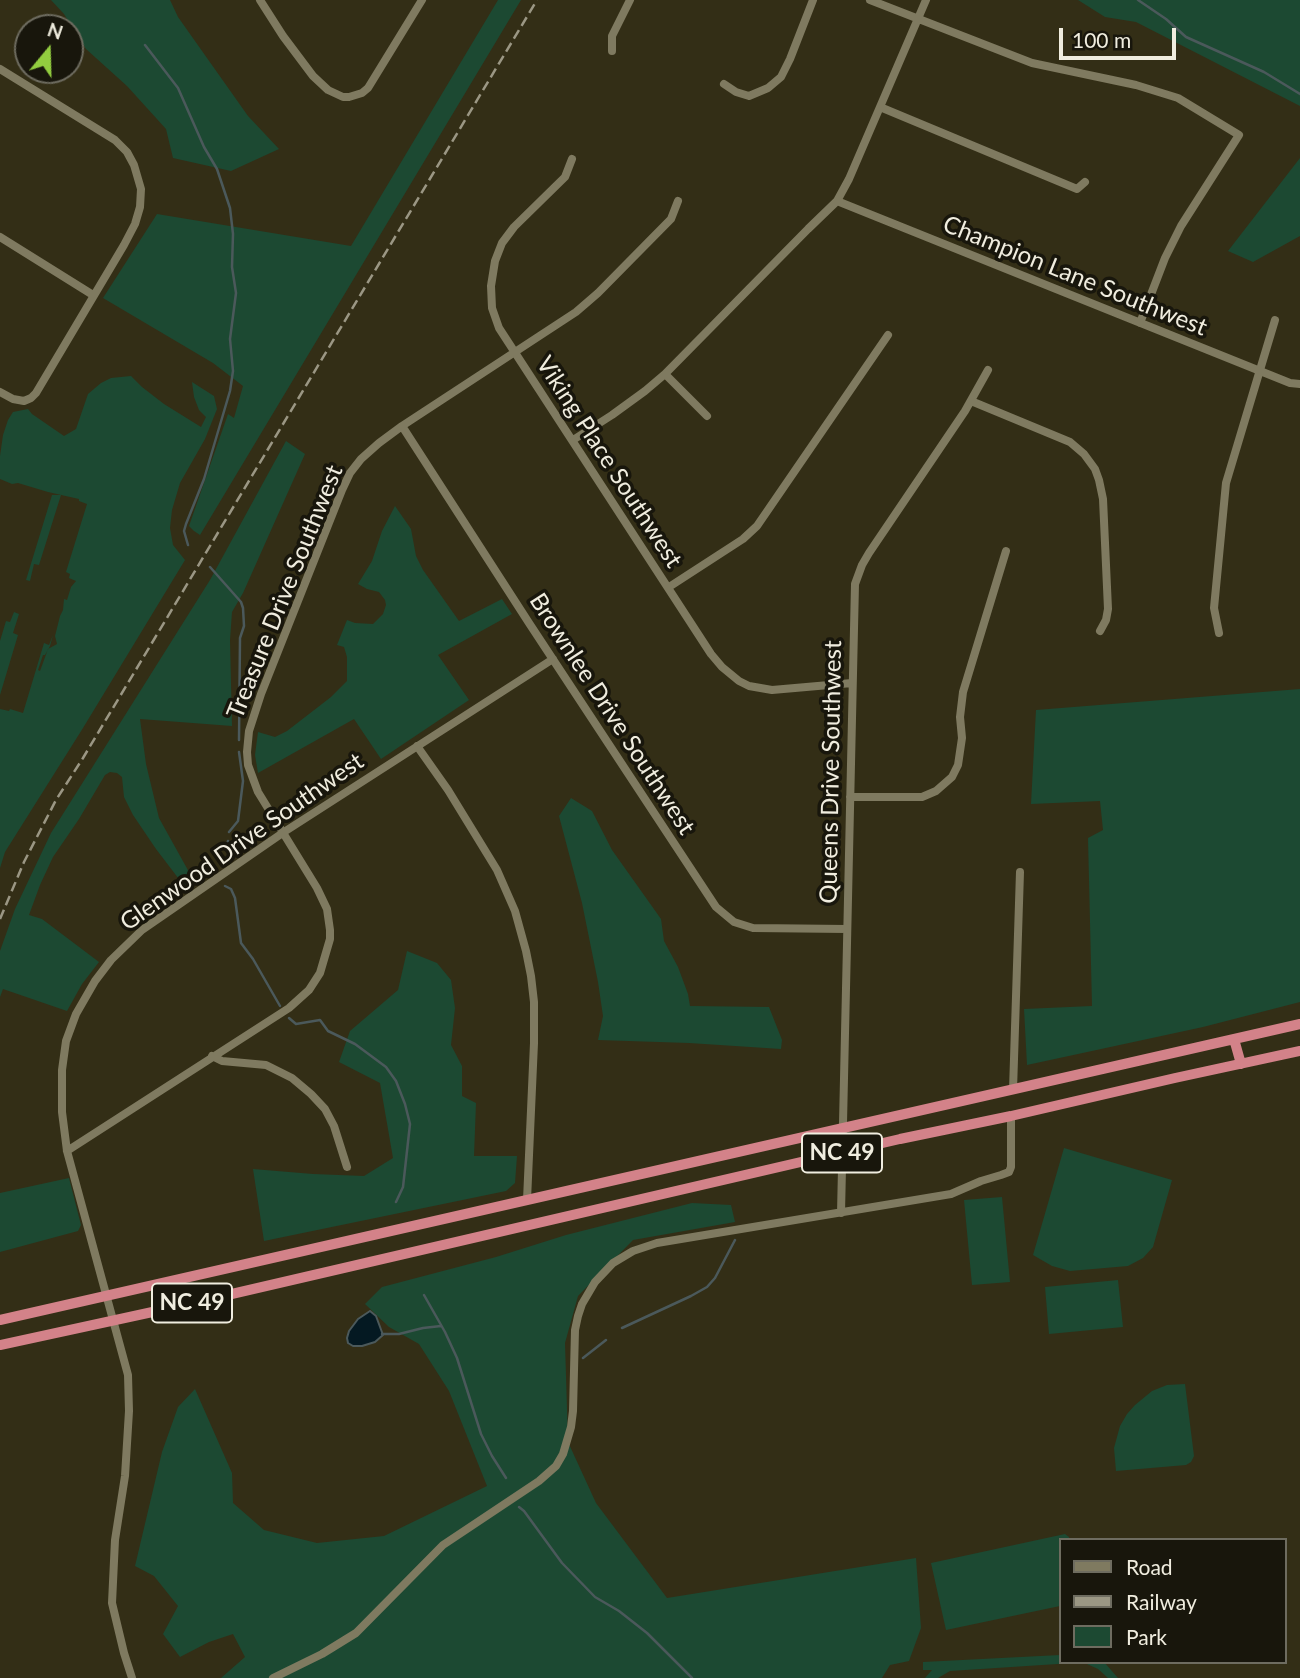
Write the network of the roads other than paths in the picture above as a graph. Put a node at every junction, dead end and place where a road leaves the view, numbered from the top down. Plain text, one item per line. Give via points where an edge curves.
1 (260, 0) edge
2 (422, 0) edge
3 (631, 0) edge
4 (813, 0) edge
5 (870, 0) edge
6 (926, 0) edge
7 (918, 19) junction
8 (612, 51) dead end
9 (0, 69) edge
10 (724, 84) dead end
11 (880, 107) junction
12 (572, 159) dead end
13 (1085, 182) dead end
14 (678, 201) dead end
15 (837, 201) junction
16 (0, 237) edge
17 (93, 295) junction
18 (1275, 320) dead end
19 (1140, 323) junction
20 (888, 335) dead end
21 (514, 352) junction
22 (988, 370) dead end
23 (1259, 370) junction
24 (665, 374) junction
25 (1300, 384) edge
26 (0, 392) edge
27 (971, 401) junction
28 (707, 416) dead end
29 (402, 426) junction
30 (573, 440) junction
31 (1006, 551) dead end
32 (669, 587) junction
33 (1100, 631) dead end
34 (1219, 634) dead end
35 (553, 659) junction
36 (852, 682) junction
37 (417, 746) junction
38 (850, 797) junction
39 (284, 832) junction
40 (1020, 872) dead end
41 (847, 929) junction
42 (1300, 1024) edge
43 (1234, 1039) junction
44 (1300, 1051) edge
45 (212, 1056) junction
46 (1241, 1064) junction
47 (1013, 1090) junction
48 (1011, 1116) junction
49 (843, 1129) junction
50 (67, 1151) junction
51 (843, 1153) junction
52 (347, 1167) dead end
53 (527, 1200) junction
54 (841, 1213) junction
55 (107, 1295) junction
56 (113, 1319) junction
57 (0, 1320) edge
58 (0, 1345) edge
59 (132, 1678) edge
60 (273, 1678) edge

1 - 2 street via 313,76 344,97 368,88
3 - 8 street via 612,36
4 - 10 street via 781,77 749,96
5 - 7 street
6 - 7 street
7 - 11 street
7 - 19 street via 1032,63 1178,98 1240,135 1181,226
9 - 17 street via 115,140 134,165 141,189 135,224
11 - 13 street via 1077,189
11 - 15 street
12 - 21 street, Viking Place Southwest via 565,177 514,227 495,261 492,308
14 - 21 street, Treasure Drive Southwest via 671,219 598,292
15 - 19 street, Champion Lane Southwest
15 - 24 street
16 - 17 street
17 - 26 street via 36,393 24,401
18 - 23 street
19 - 23 street, Champion Lane Southwest
20 - 32 street via 757,526
21 - 29 street, Treasure Drive Southwest
21 - 30 street, Viking Place Southwest
22 - 27 street, Queens Drive Southwest
23 - 25 street, Champion Lane Southwest
23 - 34 street via 1226,483 1214,608
24 - 28 street
24 - 30 street
27 - 33 street via 1070,442 1095,469 1103,499 1108,609
27 - 36 street, Queens Drive Southwest via 862,565 854,592
29 - 35 street, Brownlee Drive Southwest
29 - 39 street, Treasure Drive Southwest via 350,473 252,720 248,765 258,792
30 - 32 street, Viking Place Southwest
31 - 38 street via 963,692 962,738 952,777 922,797
32 - 36 street, Viking Place Southwest via 711,653 739,681 772,690
35 - 37 street, Glenwood Drive Southwest
35 - 41 street, Brownlee Drive Southwest via 724,916 753,928
36 - 38 street, Queens Drive Southwest
37 - 39 street, Glenwood Drive Southwest
37 - 53 street via 497,870 526,951 534,1002
38 - 41 street, Queens Drive Southwest
39 - 45 street, Treasure Drive Southwest via 327,909 330,930 325,963 309,990 289,1008
39 - 50 street, Glenwood Drive Southwest via 142,930 95,981 66,1041 61,1088
40 - 47 street
41 - 49 street, Queens Drive Southwest
42 - 43 highway, NC 49
43 - 46 highway
43 - 47 highway, NC 49
44 - 46 highway, NC 49
45 - 50 street, Treasure Drive Southwest
45 - 52 street via 266,1065 292,1077 325,1110
46 - 48 highway, NC 49
47 - 49 highway, NC 49
48 - 51 highway, NC 49
48 - 54 street via 1009,1172 951,1194
49 - 51 street, Queens Drive Southwest
49 - 53 highway, NC 49 / NC 49
50 - 55 street, Glenwood Drive Southwest
51 - 54 street, Queens Drive Southwest
51 - 56 highway, NC 49
53 - 55 highway, NC 49 / NC 49
54 - 60 street via 657,1243 632,1251 613,1264 595,1282 578,1315 571,1427 556,1466 443,1545 356,1633
55 - 56 street, Glenwood Drive Southwest
55 - 57 highway, NC 49 / NC 49
56 - 58 highway, NC 49
56 - 59 street, Glenwood Drive Southwest via 128,1375 129,1411 111,1603

